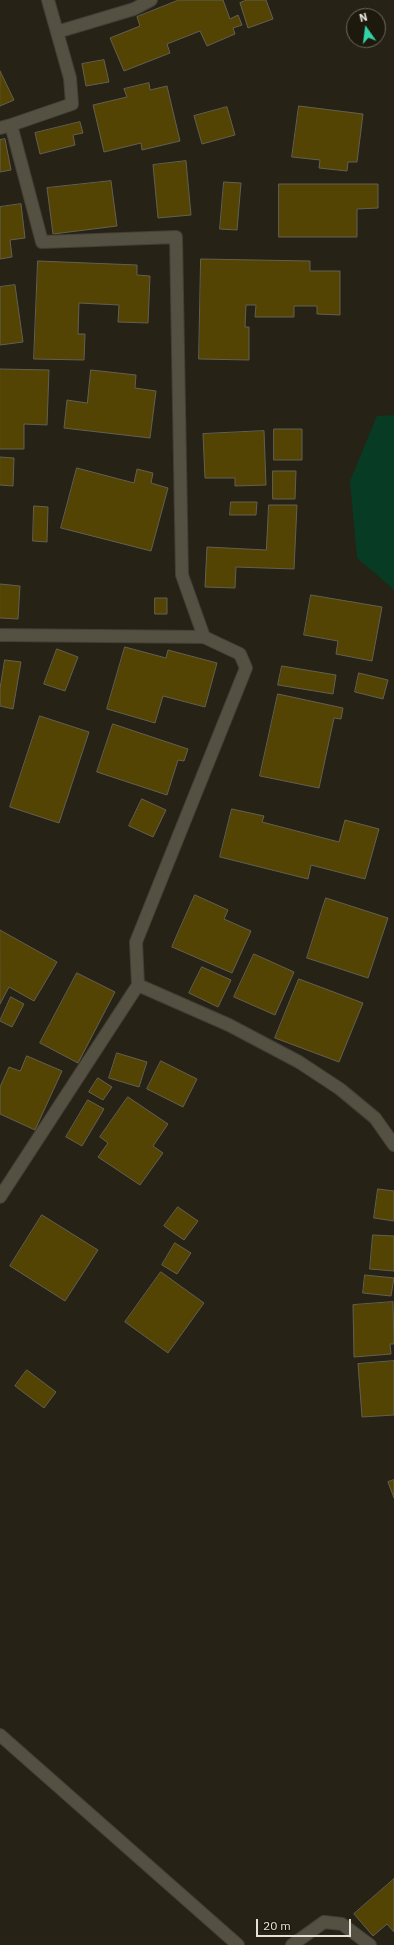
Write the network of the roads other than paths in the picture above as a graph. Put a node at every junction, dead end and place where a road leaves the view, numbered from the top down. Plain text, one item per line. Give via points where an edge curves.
1 (48, 0) edge
2 (151, 0) edge
3 (57, 32) junction
4 (5, 126) edge
5 (0, 635) edge
6 (204, 637) junction
7 (138, 984) junction
8 (394, 1145) edge
9 (0, 1197) edge
10 (0, 1735) edge
11 (238, 1945) edge
12 (292, 1945) edge
13 (370, 1945) edge

1 - 3 street
2 - 3 street via 134,9
3 - 4 street via 70,78 72,104
4 - 6 street via 42,242 176,237 182,575
5 - 6 street
6 - 7 street via 240,654 246,668 136,942
7 - 8 street via 229,1025 305,1066 340,1089 375,1118
7 - 9 street
10 - 11 street
12 - 13 street via 324,1922 342,1924

